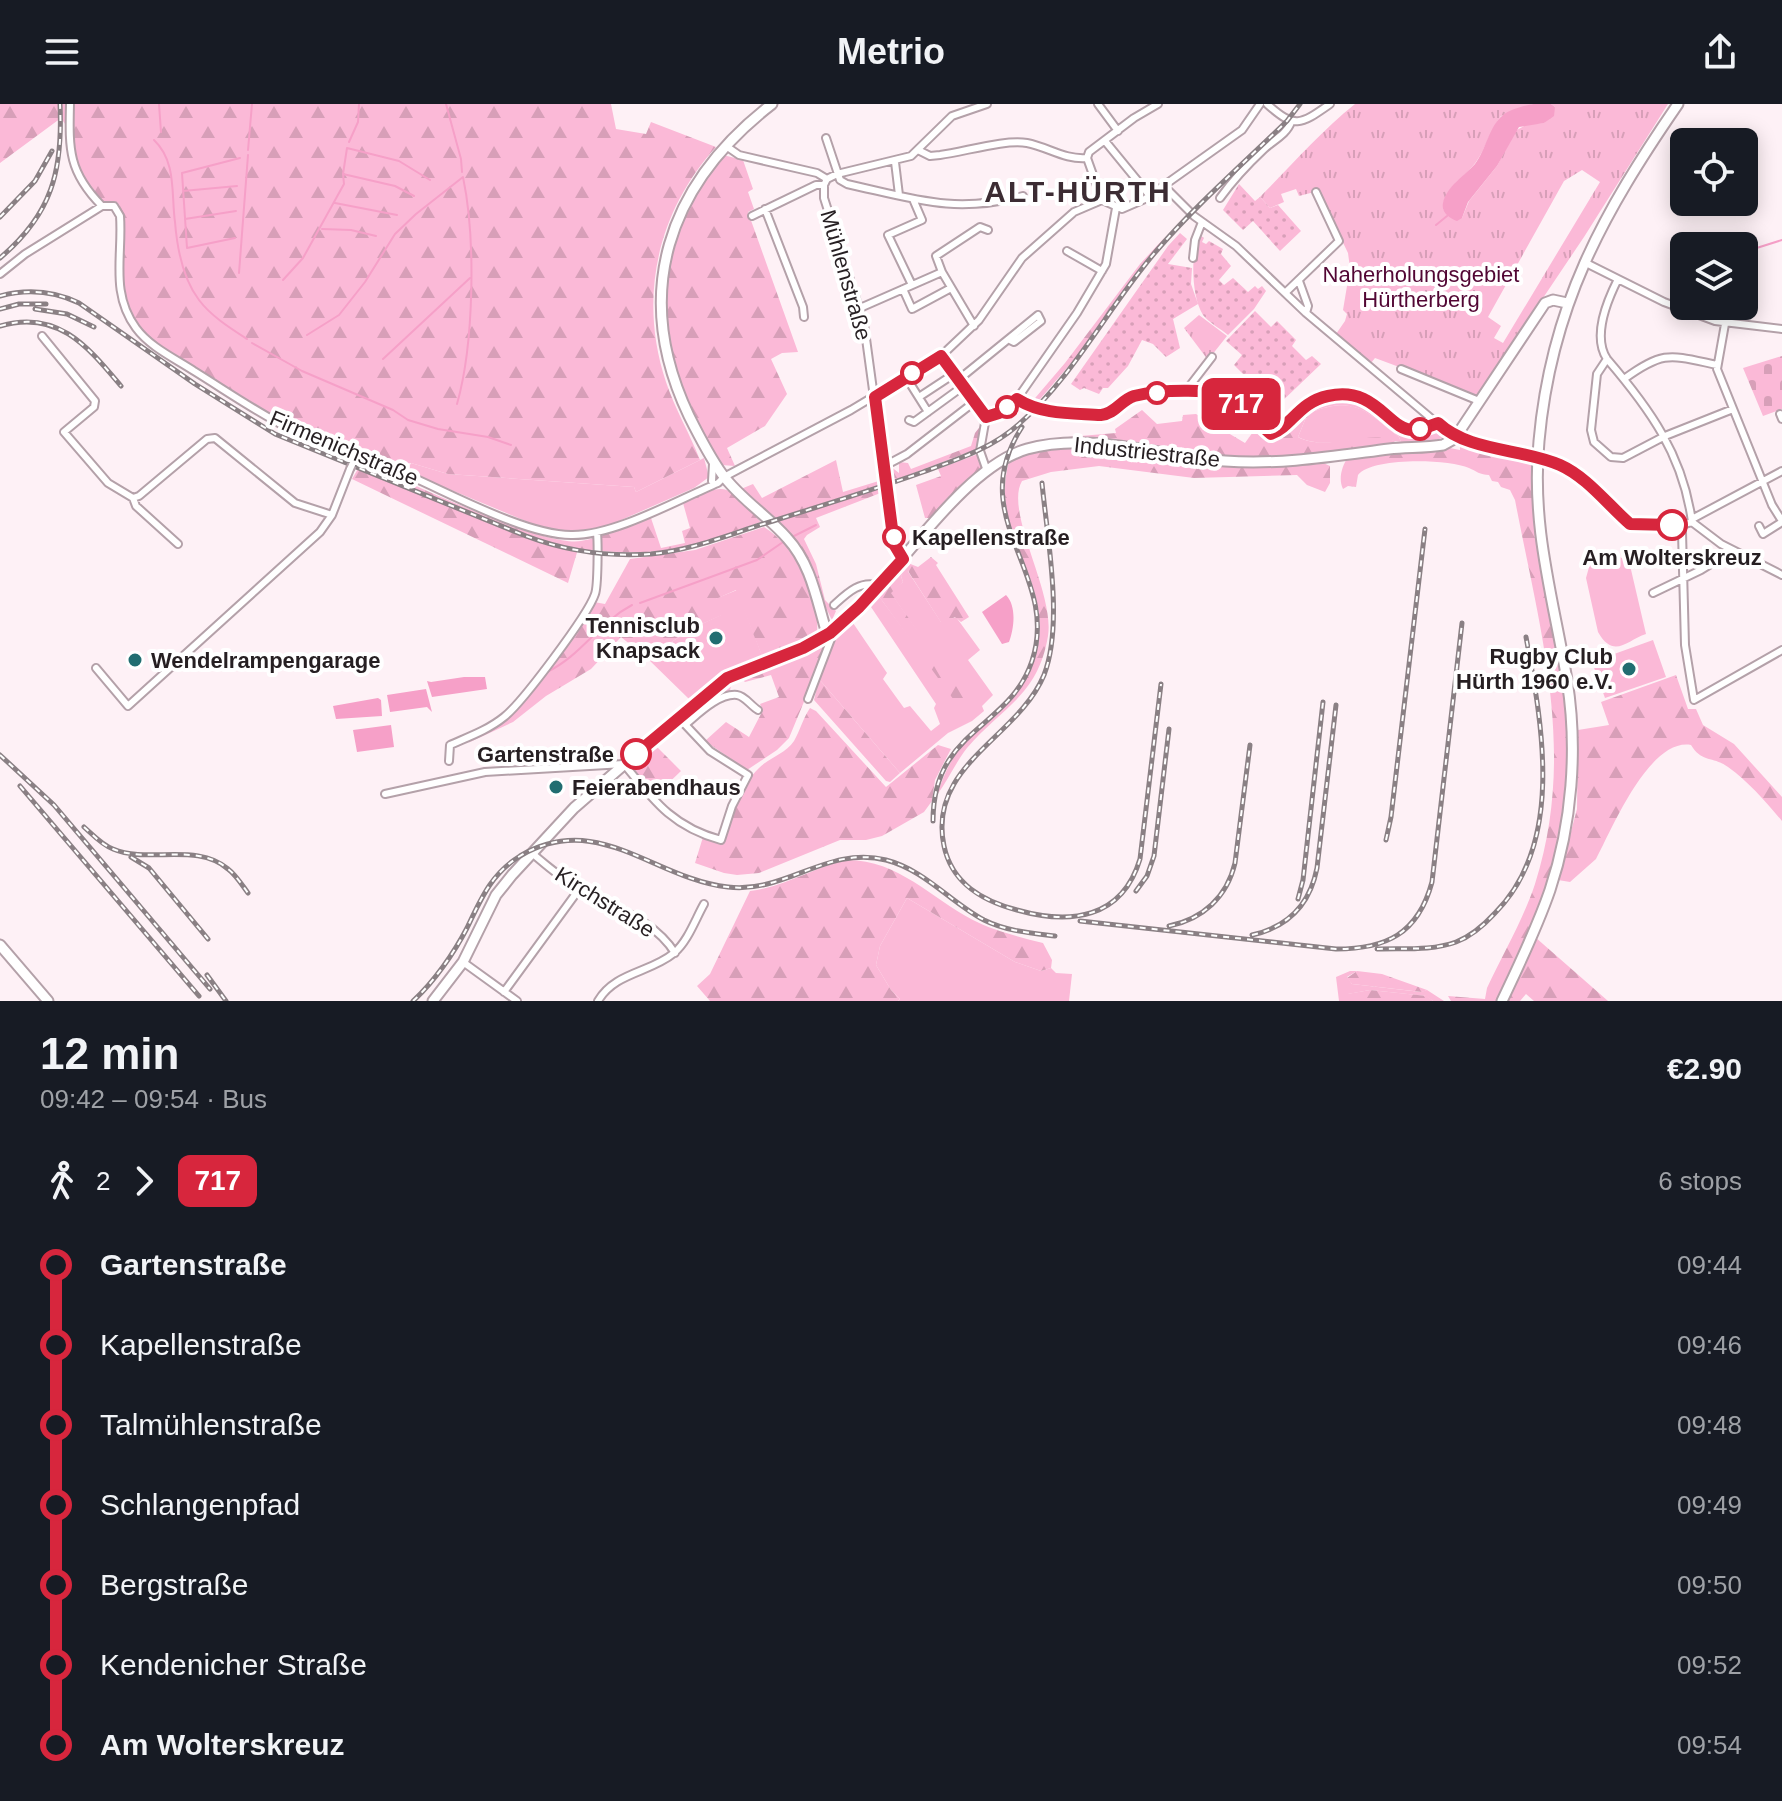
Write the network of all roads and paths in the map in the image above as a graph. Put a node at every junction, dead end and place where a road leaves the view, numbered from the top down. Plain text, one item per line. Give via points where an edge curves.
1 (70, 104) edge
2 (772, 104) edge
3 (987, 104) edge
4 (1098, 104) edge
5 (1158, 104) edge
6 (1260, 104) edge
7 (1267, 104) edge
8 (1330, 104) edge
9 (1681, 104) edge
10 (1291, 122) junction
11 (1118, 131) junction
12 (826, 138) dead end
13 (1105, 141) junction
14 (725, 146) junction
15 (918, 150) junction
16 (1087, 158) junction
17 (895, 162) junction
18 (837, 174) junction
19 (825, 182) junction
20 (1164, 186) junction
21 (1316, 192) dead end
22 (899, 195) junction
23 (1023, 196) dead end
24 (1150, 196) junction
25 (913, 198) junction
26 (1220, 198) dead end
27 (1102, 200) junction
28 (102, 206) junction
29 (1116, 208) junction
30 (765, 209) junction
31 (752, 216) dead end
32 (1202, 222) junction
33 (988, 230) dead end
34 (1067, 251) dead end
35 (1193, 258) dead end
36 (1584, 262) junction
37 (1102, 271) junction
38 (942, 272) junction
39 (0, 274) edge
40 (1618, 279) junction
41 (1299, 281) junction
42 (912, 285) junction
43 (951, 288) junction
44 (903, 289) junction
45 (1285, 293) junction
46 (1566, 306) junction
47 (860, 308) junction
48 (1306, 313) junction
49 (804, 317) dead end
50 (1725, 324) junction
51 (974, 326) junction
52 (1782, 329) edge
53 (42, 336) dead end
54 (1010, 340) junction
55 (941, 356) junction
56 (1212, 357) dead end
57 (1607, 359) junction
58 (1717, 365) junction
59 (1401, 369) dead end
60 (906, 377) junction
61 (1624, 379) junction
62 (958, 380) junction
63 (1185, 392) junction
64 (875, 397) junction
65 (919, 397) junction
66 (1017, 399) junction
67 (1479, 401) junction
68 (973, 403) junction
69 (1733, 409) junction
70 (928, 412) junction
71 (986, 417) junction
72 (909, 420) dead end
73 (1438, 423) junction
74 (1665, 436) junction
75 (1455, 437) junction
76 (356, 454) junction
77 (713, 460) junction
78 (892, 462) dead end
79 (987, 471) junction
80 (1782, 471) edge
81 (724, 477) junction
82 (712, 481) junction
83 (1763, 481) junction
84 (700, 491) junction
85 (133, 498) junction
86 (332, 515) junction
87 (1692, 521) junction
88 (1782, 521) edge
89 (1759, 526) dead end
90 (1682, 532) dead end
91 (597, 533) junction
92 (178, 544) dead end
93 (1732, 551) junction
94 (903, 559) junction
95 (1782, 575) edge
96 (1683, 580) junction
97 (879, 586) junction
98 (1653, 593) dead end
99 (834, 605) dead end
100 (830, 633) junction
101 (1782, 650) edge
102 (96, 668) dead end
103 (808, 699) dead end
104 (758, 710) dead end
105 (682, 720) junction
106 (449, 761) dead end
107 (606, 764) junction
108 (624, 764) junction
109 (591, 766) junction
110 (611, 776) junction
111 (385, 794) dead end
112 (533, 854) junction
113 (580, 888) junction
114 (704, 904) dead end
115 (0, 945) edge
116 (675, 953) junction
117 (463, 962) junction
118 (504, 992) junction
119 (48, 1001) edge
120 (433, 1001) edge
121 (517, 1001) edge
122 (598, 1001) edge
123 (1502, 1001) edge

1 - 28 street via 73,164
2 - 14 main road
3 - 15 street via 952,116
4 - 11 street
5 - 11 street
6 - 20 street via 1242,130
7 - 10 street
8 - 10 street
9 - 36 main road via 1610,208
10 - 26 street
11 - 13 street
12 - 18 street
13 - 16 street
13 - 24 street
14 - 19 street via 739,155 817,173
14 - 77 main road via 679,214 661,286 661,324 672,375
15 - 16 street via 930,156 1014,142
15 - 17 street
16 - 27 street
17 - 18 street
17 - 22 street
18 - 19 street
18 - 22 street via 847,184
19 - 30 street
19 - 47 street, Mühlenstraße via 824,198
20 - 24 street
20 - 32 street
21 - 41 street via 1339,241
22 - 25 street
23 - 25 street via 966,206
24 - 29 street
25 - 42 street via 922,220 888,235
27 - 29 street
27 - 51 street, Firmenichstraße via 1074,212 1022,258
28 - 39 street
28 - 76 street, Firmenichstraße via 114,206 120,216 120,292 142,335 284,426
29 - 37 street
30 - 31 street
30 - 49 street
32 - 35 street
32 - 45 street
33 - 38 street via 980,227 936,256
34 - 37 street
36 - 40 street
36 - 46 main road
37 - 66 street
38 - 42 street
38 - 43 street
40 - 50 street
40 - 57 street via 1601,333
41 - 45 street
41 - 48 street
42 - 44 street
43 - 44 street via 912,309
43 - 51 street
44 - 47 street
45 - 48 street
46 - 67 main road via 1542,307
46 - 123 main road via 1545,390 1538,512 1567,681 1568,810 1551,888
47 - 64 street, Mühlenstraße
48 - 73 street
50 - 52 street
50 - 58 street
51 - 55 street, Firmenichstraße
53 - 85 street via 95,401 64,432 108,483
54 - 54 street via 1041,321 1038,315 1010,336
54 - 62 street
55 - 60 street, Firmenichstraße
55 - 62 street
56 - 63 street
57 - 61 street
57 - 74 street via 1597,374 1594,442 1617,459
58 - 61 street via 1659,357
58 - 69 street
59 - 67 street
60 - 64 street, Firmenichstraße
60 - 65 street
61 - 74 street
62 - 65 street
62 - 68 street
62 - 70 street
63 - 66 street via 1135,396 1107,415 1044,410
63 - 73 street via 1232,398 1271,434 1309,403 1339,394 1368,400 1407,429
64 - 81 street, Firmenichstraße
64 - 94 street, Mühlenstraße via 894,544
65 - 70 street
66 - 71 street
67 - 75 main road
68 - 71 street
68 - 78 street
69 - 74 street
69 - 83 street
70 - 72 street
71 - 79 street via 980,451
73 - 75 street
74 - 87 street via 1683,479
75 - 79 main road, Industriestraße via 1432,447 1263,463 1056,444 1021,451
75 - 87 street, bridge via 1550,461 1576,474 1630,524
76 - 86 street
76 - 91 street, Firmenichstraße via 532,528 567,535
77 - 81 main road
77 - 82 street
79 - 94 main road, Industriestraße
80 - 83 street
81 - 82 street, Firmenichstraße
81 - 84 street, Firmenichstraße
81 - 100 main road via 788,538 804,561
82 - 84 street, Firmenichstraße
83 - 87 street
83 - 88 street
84 - 91 street, Firmenichstraße
85 - 86 street via 215,438 295,503
85 - 92 street
86 - 102 street via 310,543 128,706
87 - 93 street
88 - 89 street via 1763,534
90 - 96 street
91 - 106 street via 596,592 586,610 523,699 501,720 450,745
93 - 95 street
93 - 96 street
94 - 97 main road, Industriestraße
96 - 98 street
96 - 101 street via 1694,700
97 - 99 street via 861,586
97 - 100 main road, Industriestraße
100 - 103 street
100 - 105 main road, Industriestraße via 727,678
104 - 105 street via 731,695
105 - 108 main road, Industriestraße
105 - 108 street via 710,751 748,775 721,840 676,821
107 - 108 street
107 - 109 street
107 - 110 street
108 - 110 main road, Industriestraße
109 - 110 street
109 - 111 street via 485,772
110 - 112 main road, Industriestraße
112 - 113 street, Kirchstraße
112 - 117 main road, Industriestraße via 496,895
113 - 116 street, Kirchstraße via 648,926
113 - 118 street
114 - 116 street
115 - 119 main road
116 - 122 street via 612,984
117 - 118 street
117 - 120 main road, Industriestraße
118 - 121 street

